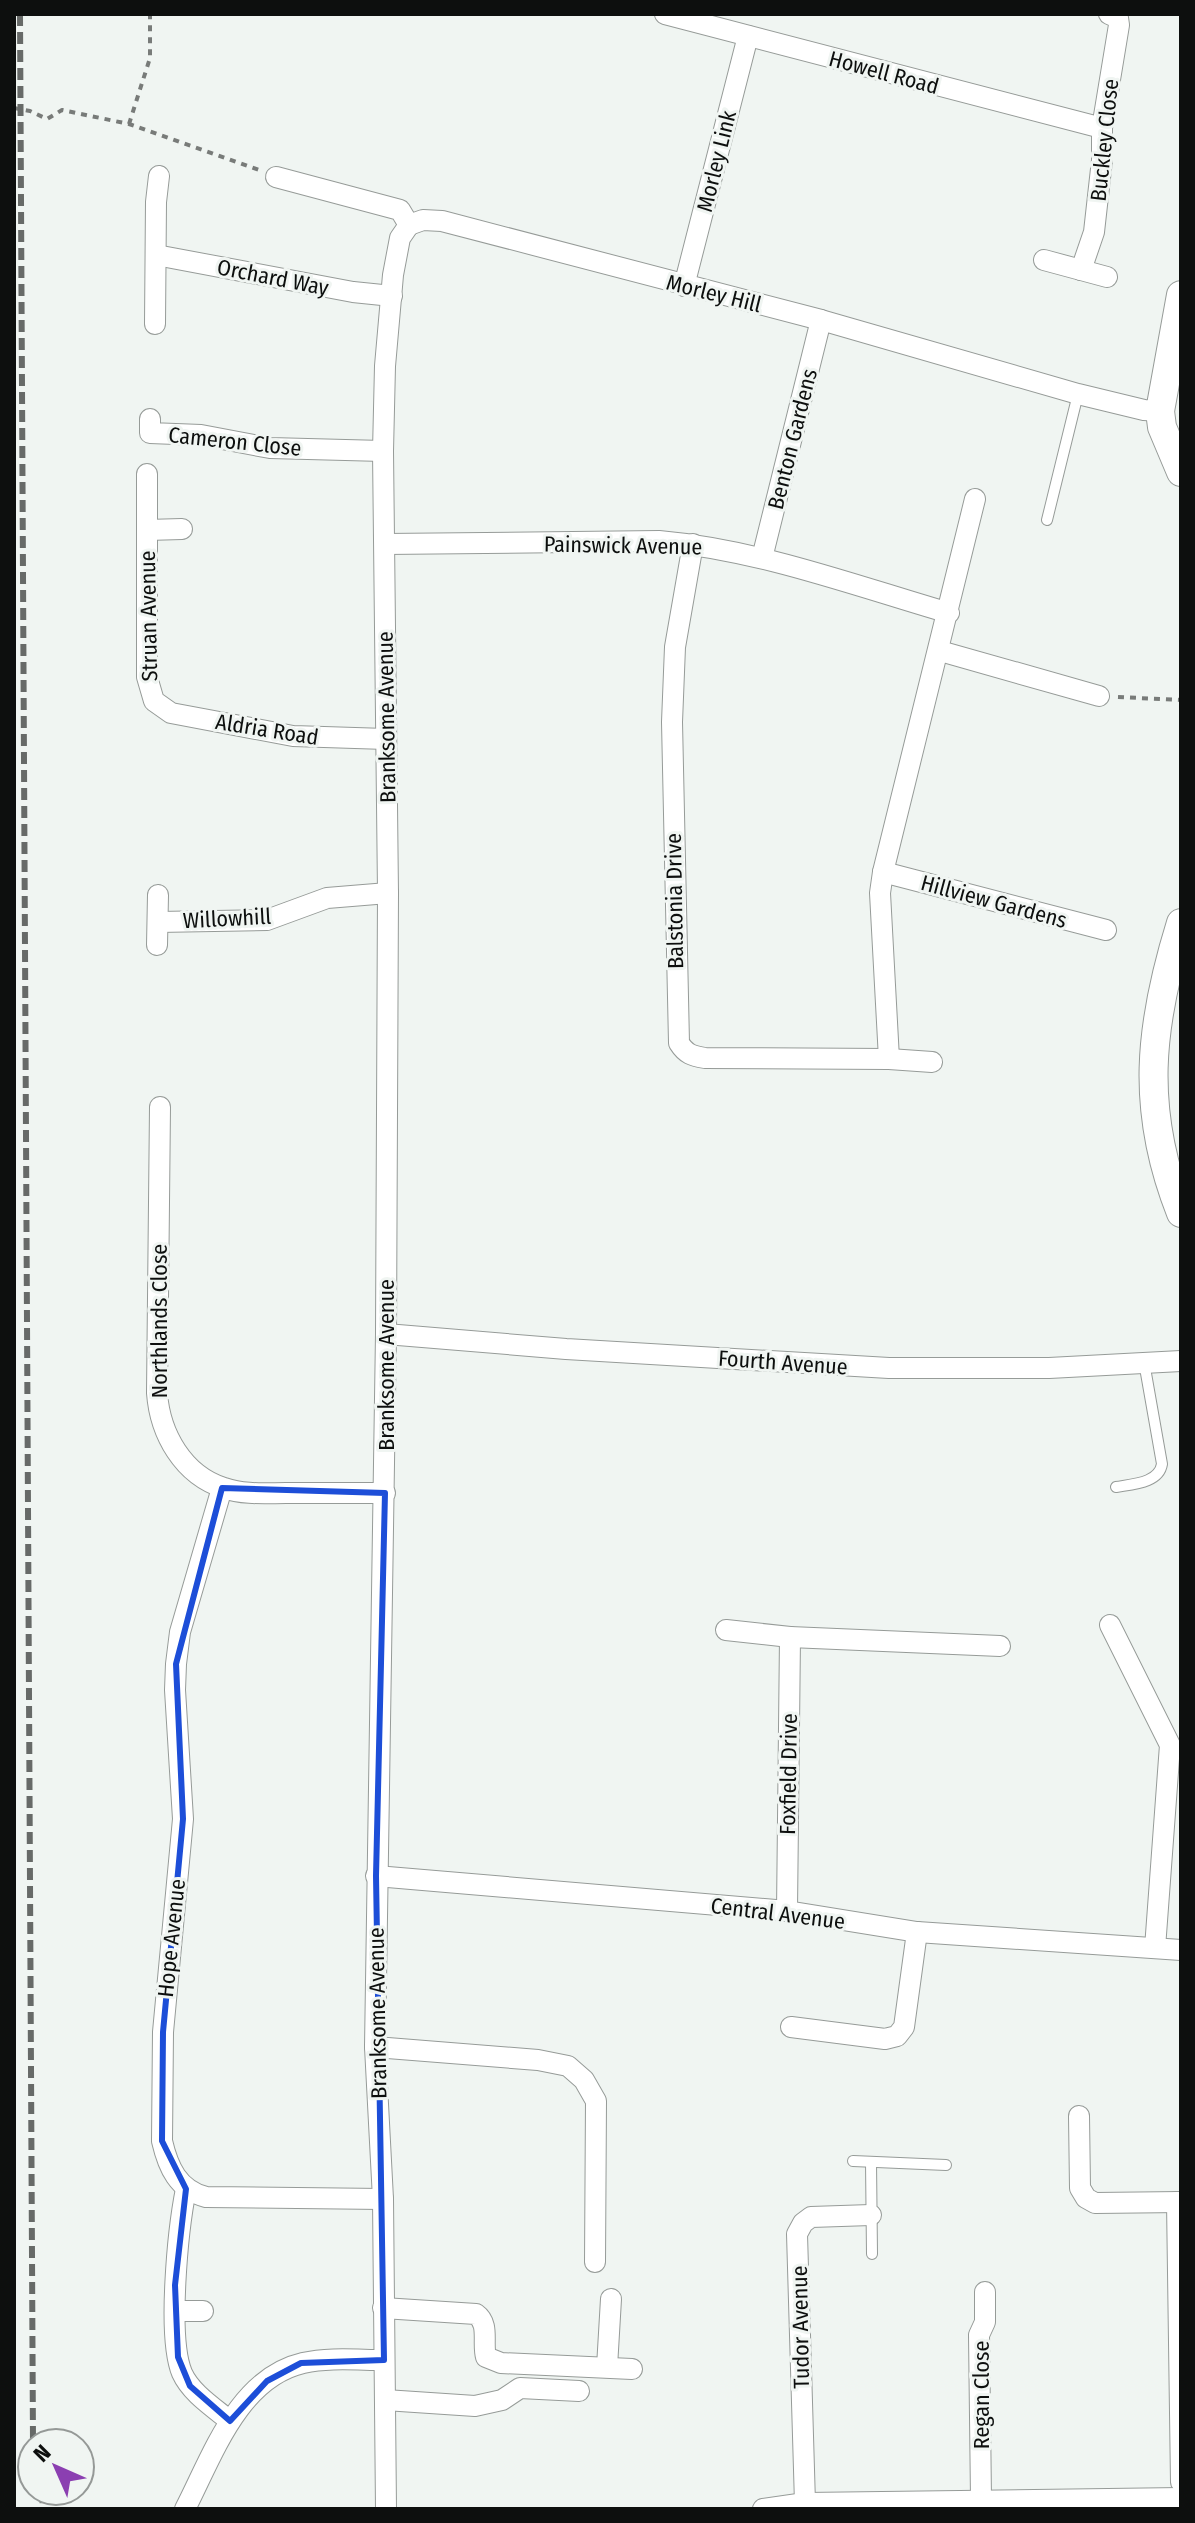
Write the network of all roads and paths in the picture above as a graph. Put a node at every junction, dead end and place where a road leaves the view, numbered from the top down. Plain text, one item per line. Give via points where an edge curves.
1 (150, 14) edge
2 (665, 14) edge
3 (1109, 14) edge
4 (748, 36) junction
5 (14, 108) edge
6 (129, 124) junction
7 (1102, 128) junction
8 (159, 176) dead end
9 (276, 177) joint
10 (409, 225) junction
11 (156, 255) junction
12 (1044, 260) dead end
13 (1081, 270) junction
14 (1107, 277) dead end
15 (684, 286) junction
16 (1181, 295) edge
17 (392, 296) junction
18 (821, 320) junction
19 (155, 324) dead end
20 (1078, 394) junction
21 (1160, 411) junction
22 (150, 419) dead end
23 (383, 451) junction
24 (1181, 472) edge
25 (147, 474) dead end
26 (975, 499) dead end
27 (1047, 520) dead end
28 (182, 529) dead end
29 (147, 530) junction
30 (385, 544) junction
31 (693, 544) junction
32 (762, 558) junction
33 (949, 613) junction
34 (940, 651) junction
35 (1099, 696) joint
36 (1181, 700) edge
37 (154, 701) joint
38 (386, 739) junction
39 (883, 872) junction
40 (388, 893) junction
41 (158, 895) dead end
42 (158, 922) junction
43 (1181, 923) edge
44 (1106, 930) dead end
45 (157, 945) dead end
46 (889, 1059) junction
47 (932, 1062) dead end
48 (160, 1107) dead end
49 (1181, 1213) edge
50 (386, 1334) junction
51 (1181, 1361) edge
52 (1144, 1362) junction
53 (1116, 1487) dead end
54 (222, 1488) junction
55 (385, 1493) junction
56 (1110, 1625) dead end
57 (726, 1630) dead end
58 (790, 1637) junction
59 (1000, 1646) dead end
60 (376, 1876) junction
61 (787, 1911) junction
62 (917, 1932) junction
63 (1155, 1948) junction
64 (1181, 1950) edge
65 (791, 2027) dead end
66 (375, 2047) junction
67 (1079, 2116) dead end
68 (853, 2161) dead end
69 (871, 2162) junction
70 (946, 2165) dead end
71 (186, 2189) junction
72 (383, 2199) junction
73 (1179, 2202) edge
74 (871, 2215) junction
75 (872, 2254) dead end
76 (595, 2262) dead end
77 (985, 2292) dead end
78 (611, 2299) dead end
79 (383, 2308) junction
80 (176, 2311) junction
81 (203, 2311) dead end
82 (384, 2360) junction
83 (607, 2367) junction
84 (632, 2369) dead end
85 (1180, 2378) edge
86 (579, 2391) dead end
87 (385, 2400) junction
88 (230, 2421) junction
89 (1181, 2482) edge
90 (1181, 2498) edge
91 (981, 2499) junction
92 (805, 2503) junction
93 (185, 2509) edge
94 (386, 2509) edge
95 (763, 2509) edge

1 - 6 path via 150,58
2 - 4 street, Howell Road
3 - 7 street, Buckley Close via 1119,25
4 - 7 street, Howell Road
4 - 15 street, Morley Link
5 - 6 path via 47,119 62,110
6 - 9 path
7 - 13 street, Buckley Close via 1094,232
8 - 11 street
9 - 10 street via 400,210
10 - 15 street, Morley Hill via 432,219
10 - 17 street, Branksome Avenue via 397,249
11 - 17 street, Orchard Way
11 - 19 street
12 - 13 street
13 - 14 street
15 - 18 street, Morley Hill
16 - 21 street
17 - 23 street, Branksome Avenue
18 - 20 street, Morley Hill
18 - 32 street, Benton Gardens
20 - 21 street, Morley Hill
20 - 27 lane
21 - 24 street
22 - 23 street, Cameron Close via 150,433 201,435 270,448
23 - 30 street, Branksome Avenue
25 - 29 street, Struan Avenue
26 - 33 street
28 - 29 street, Struan Avenue
29 - 37 street, Struan Avenue via 147,677
30 - 31 street, Painswick Avenue
30 - 38 street, Branksome Avenue
31 - 32 street, Painswick Avenue
31 - 46 street, Balstonia Drive via 675,647 672,722 679,1043 691,1056 705,1058
32 - 33 street, Painswick Avenue
33 - 34 street
34 - 35 street
34 - 39 street
35 - 36 path
37 - 38 street, Aldria Road via 171,713 293,736
38 - 40 street, Branksome Avenue
39 - 44 street, Hillview Gardens
39 - 46 street
40 - 42 street, Willowhill via 327,898 267,920
40 - 50 street, Branksome Avenue
41 - 42 street, Willowhill
42 - 45 street, Willowhill
43 - 49 street via 1169,960 1152,1068 1153,1107 1166,1175
46 - 47 street, Balstonia Drive
48 - 54 street, Northlands Close via 160,1417 169,1440 192,1469
50 - 52 street, Fourth Avenue via 889,1368 1020,1369
50 - 55 street, Branksome Avenue
51 - 52 street, Fourth Avenue
52 - 53 lane via 1161,1471 1153,1479
54 - 55 street, Northlands Close
54 - 71 street, Hope Avenue via 180,1632 176,1677 183,1819 163,2032 162,2141 165,2157
55 - 60 street, Branksome Avenue
56 - 63 street via 1170,1745
57 - 58 street
58 - 59 street
58 - 61 street, Foxfield Drive
60 - 61 street, Central Avenue
60 - 66 street, Branksome Avenue
61 - 62 street, Central Avenue
62 - 63 street, Central Avenue
62 - 65 street via 904,2027 897,2036 885,2039
63 - 64 street, Central Avenue
66 - 72 street, Branksome Avenue
66 - 76 street via 538,2060 568,2066 584,2080 596,2101
67 - 73 street via 1080,2188 1086,2198 1095,2203
68 - 69 lane
69 - 70 lane
69 - 74 lane
71 - 72 street via 206,2197
71 - 80 street
72 - 79 street, Branksome Avenue
73 - 85 street
74 - 75 lane
74 - 92 street, Tudor Avenue via 811,2217 797,2234
77 - 91 street, Regan Close via 985,2322 979,2335
78 - 83 street
79 - 82 street, Branksome Avenue
79 - 83 street via 476,2314 482,2318 484,2352 491,2360
80 - 81 street
80 - 88 street via 182,2372 190,2386
82 - 87 street, Branksome Avenue
82 - 88 street via 301,2363 267,2381
83 - 84 street
85 - 89 street
86 - 87 street via 520,2388 502,2400 475,2406
87 - 94 street, Branksome Avenue
88 - 93 street
90 - 91 street
91 - 92 street
92 - 95 street

